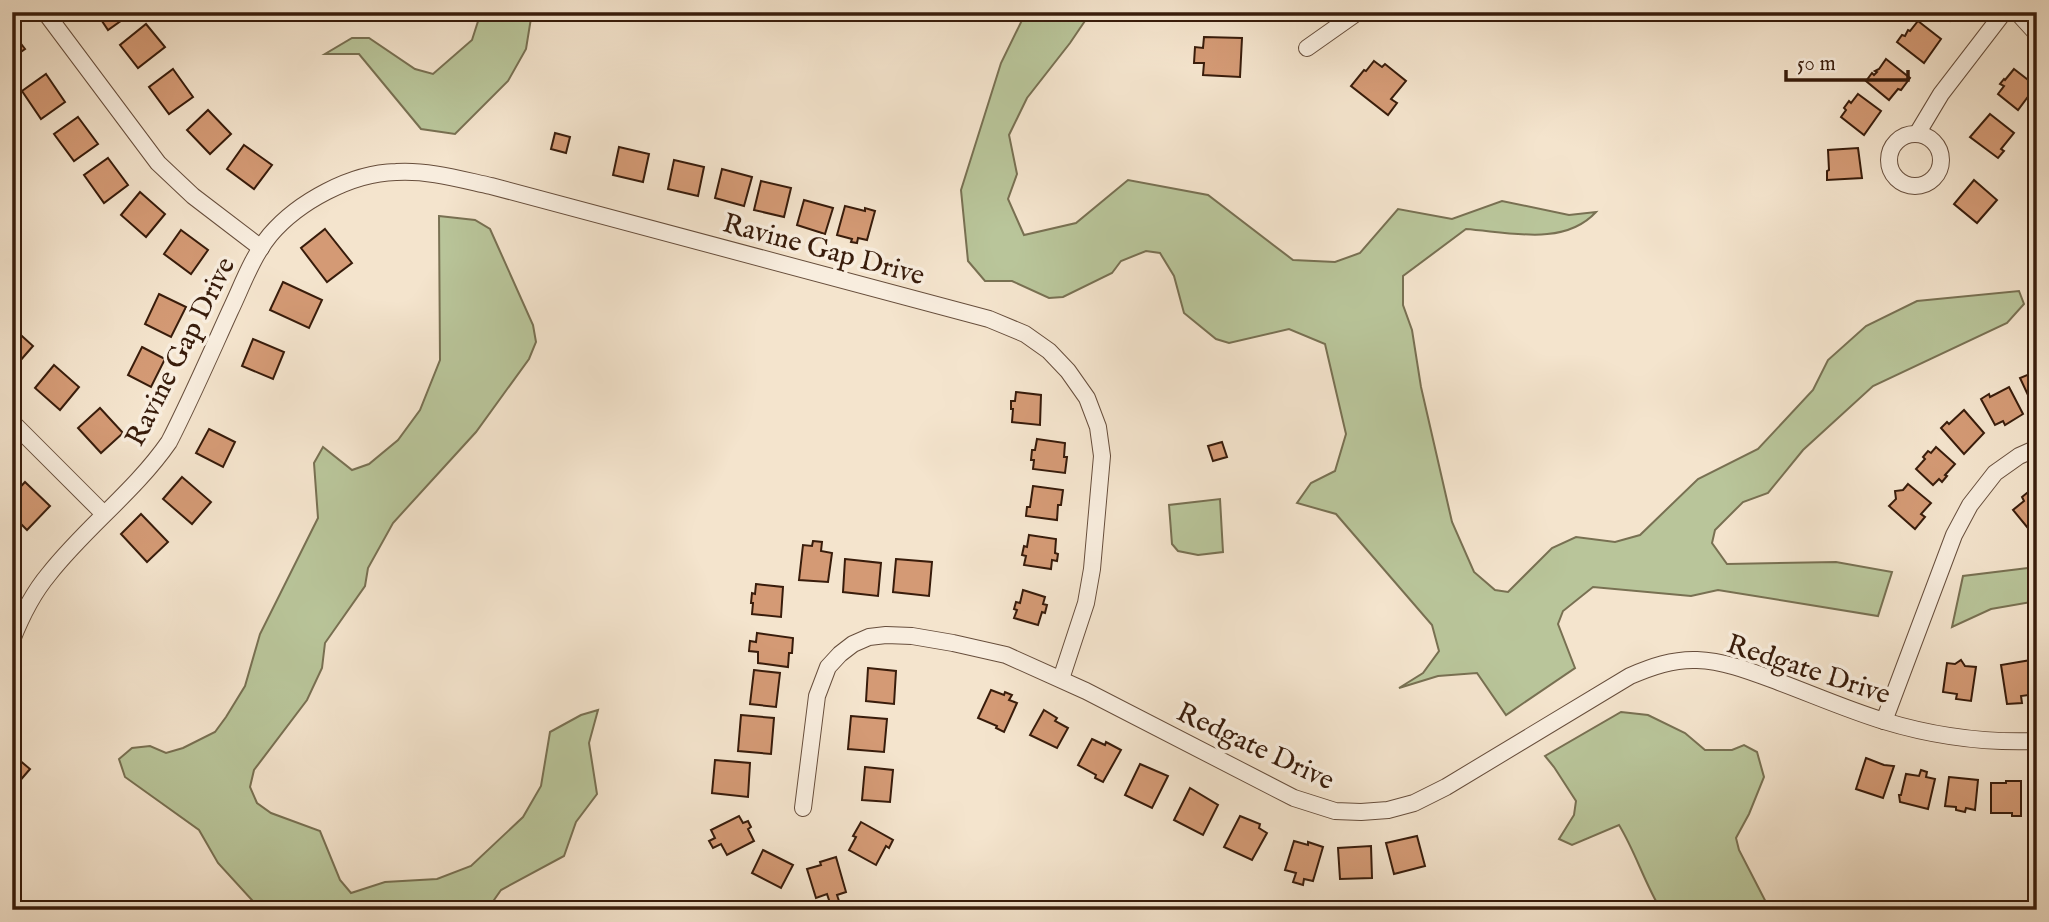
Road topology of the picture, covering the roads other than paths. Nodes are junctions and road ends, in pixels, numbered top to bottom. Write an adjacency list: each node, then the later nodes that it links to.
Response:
1 (45, 12): 8 (street, Ravine Gap Drive)
2 (1358, 12): 6 (street)
3 (2004, 12): 7 (street)
4 (2017, 12): 5 (street)
5 (2037, 34)
6 (1307, 48)
7 (1917, 134)
8 (261, 248): 11 (street, Ravine Gap Drive); 13 (street, Ravine Gap Drive)
9 (12, 422): 11 (street)
10 (2037, 448): 14 (street)
11 (104, 514): 12 (street, Ravine Gap Drive)
12 (12, 640)
13 (1061, 679): 14 (street, Redgate Drive); 16 (street, Redgate Drive)
14 (1884, 721): 15 (street, Redgate Drive)
15 (2037, 741)
16 (803, 808)

